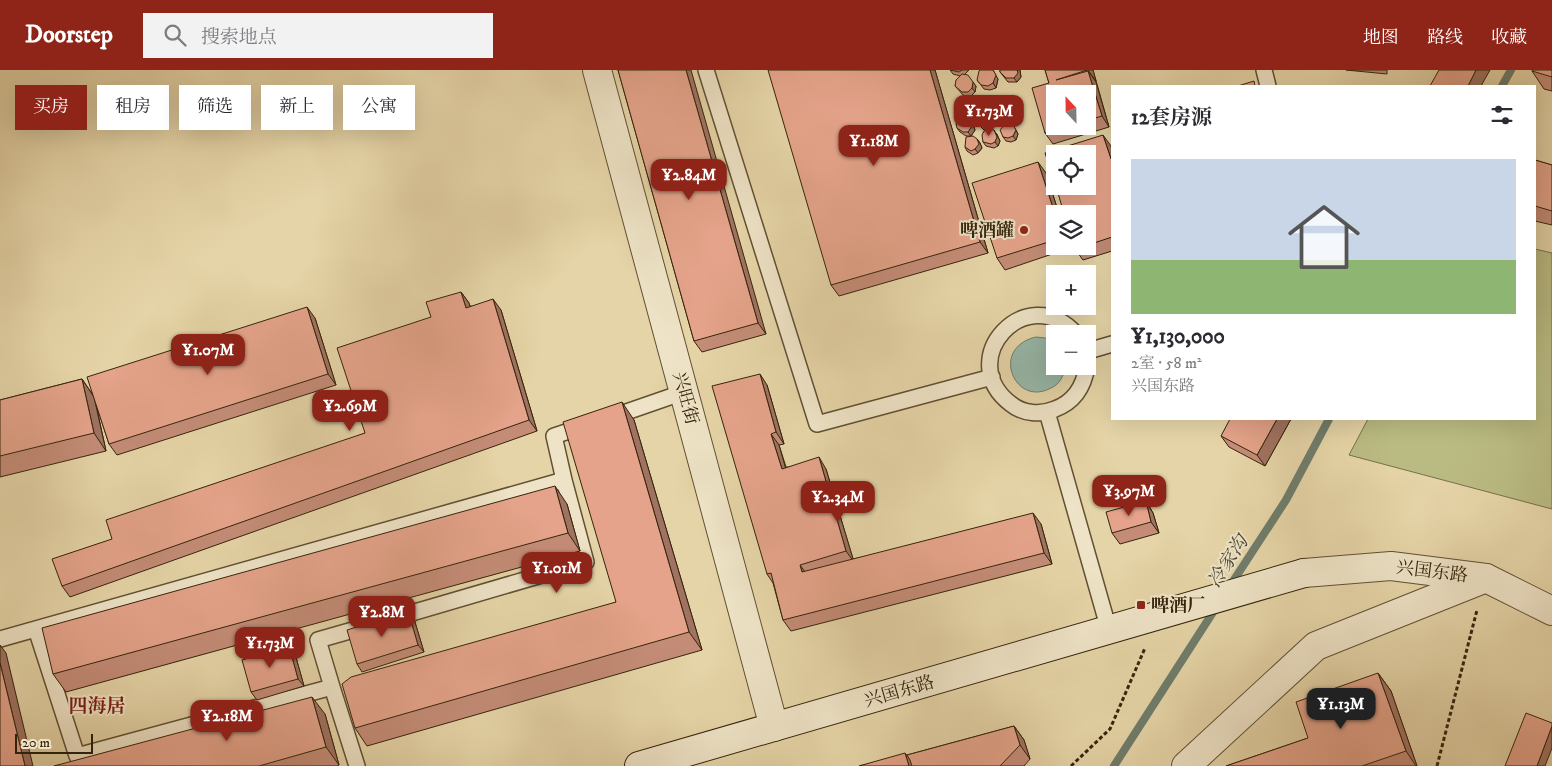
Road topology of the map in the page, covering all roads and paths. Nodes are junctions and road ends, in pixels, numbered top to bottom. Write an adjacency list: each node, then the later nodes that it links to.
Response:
1 (597, 70): 10 (street, 兴旺街)
2 (706, 70): 9 (lane)
3 (1264, 70): 4 (lane)
4 (1268, 85)
5 (1068, 325): 9 (lane)
6 (1111, 344): 7 (lane)
7 (1096, 349)
8 (1085, 375): 11 (lane)
9 (992, 377): 11 (lane)
10 (684, 392): 12 (lane); 20 (street, 兴旺街)
11 (1047, 412): 17 (lane)
12 (564, 480): 16 (lane); 19 (lane)
13 (1486, 578): 14 (street, 兴国东路); 15 (street, 兴国东路); 24 (street); 25 (path)
14 (1552, 611)
15 (1158, 615): 17 (street, 兴国东路); 23 (path)
16 (36, 629): 18 (lane); 19 (lane)
17 (1109, 630): 20 (street, 兴国东路)
18 (0, 639)
19 (332, 686): 21 (lane)
20 (774, 727): 22 (street, 兴国东路)
21 (356, 766)
22 (639, 766)
23 (1071, 766)
24 (1186, 766)
25 (1437, 766)

